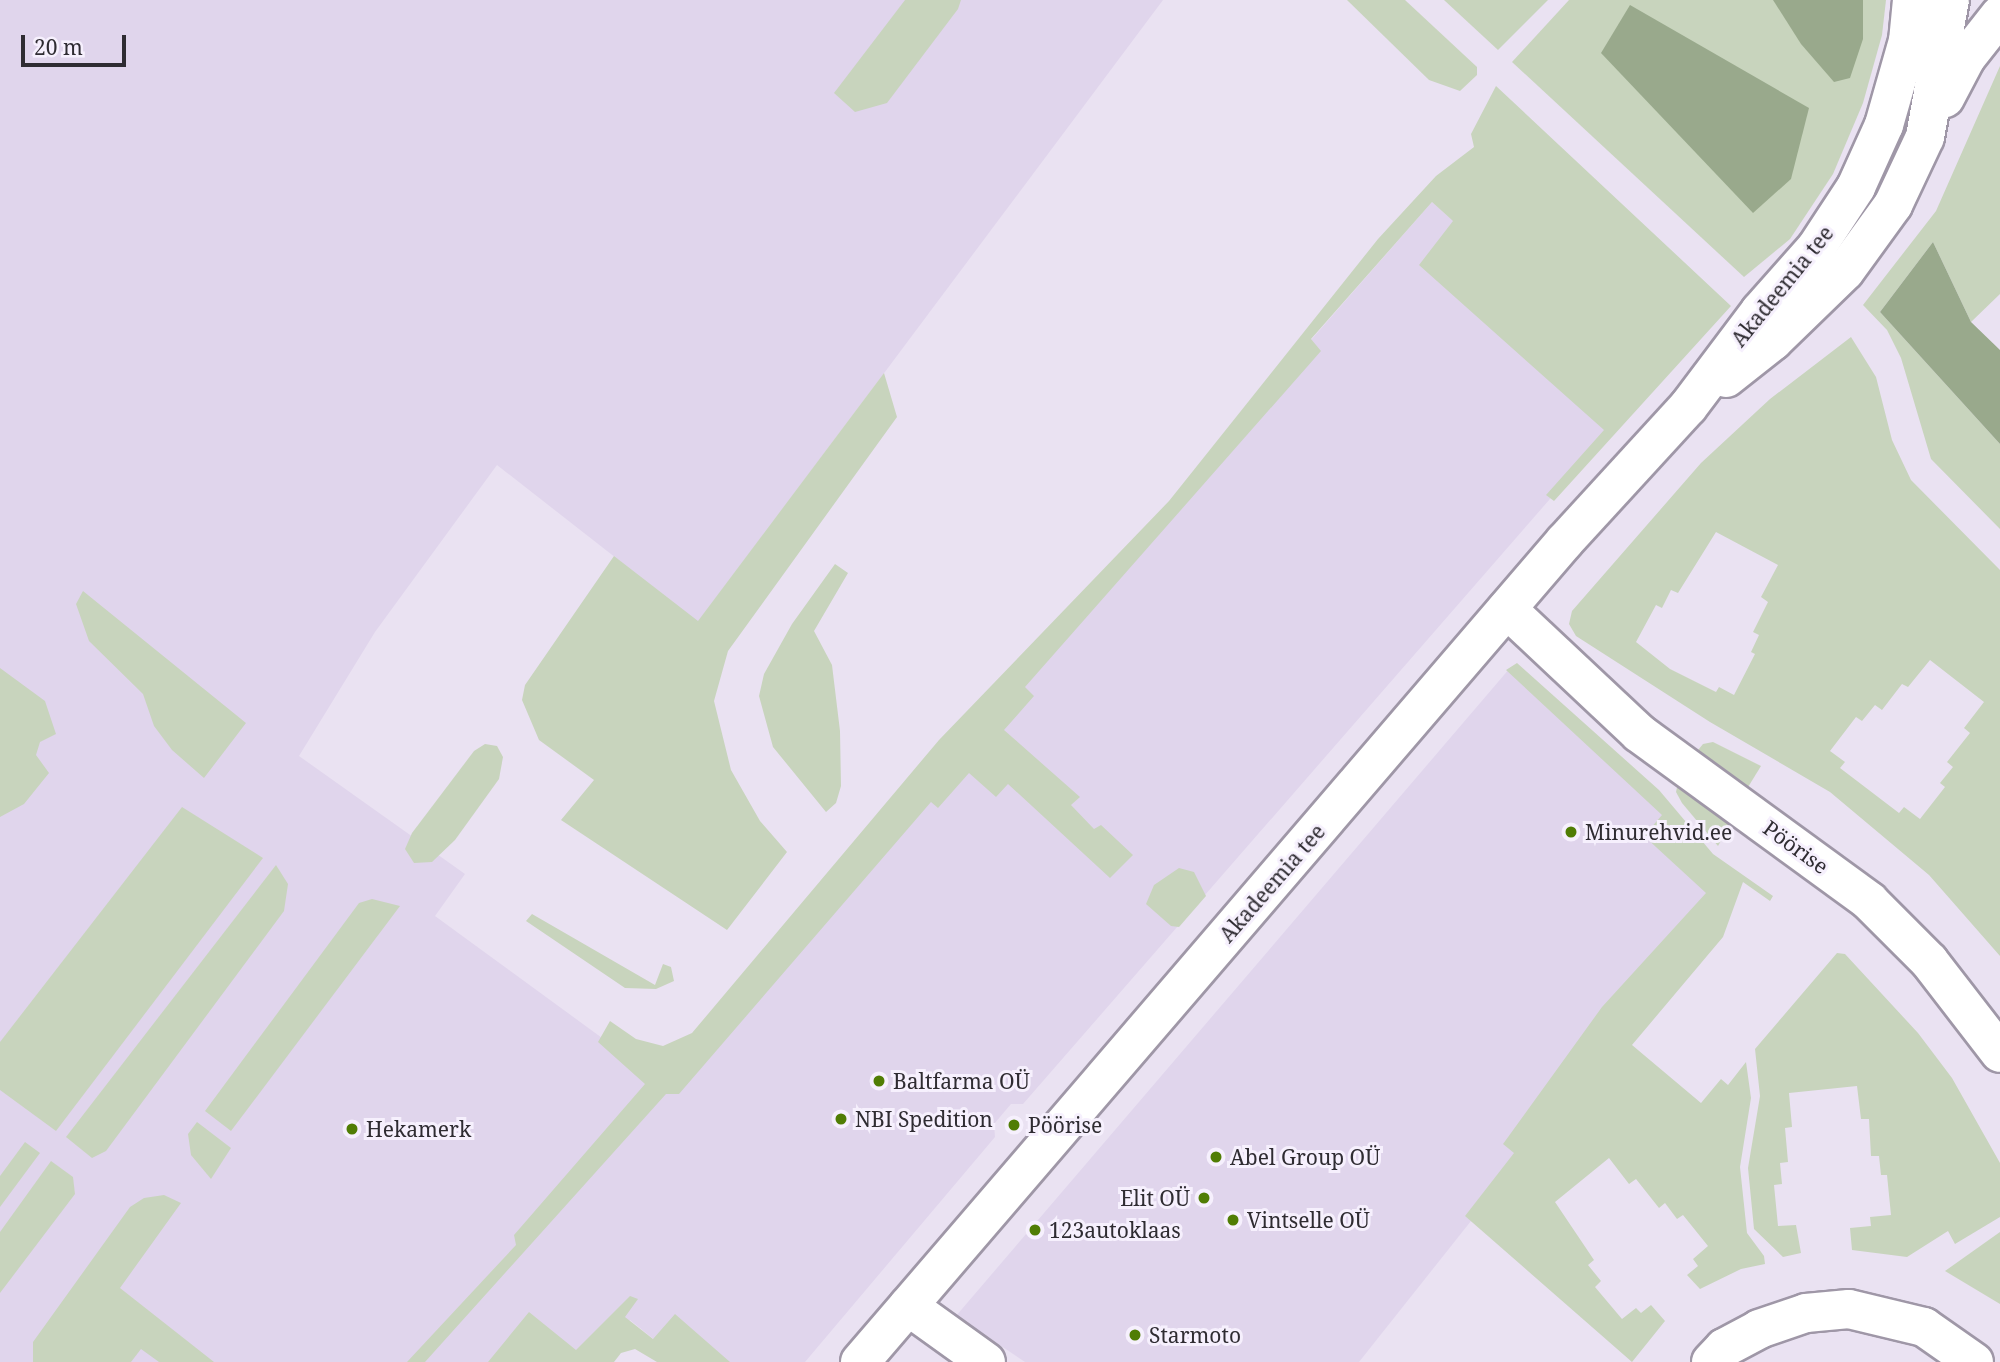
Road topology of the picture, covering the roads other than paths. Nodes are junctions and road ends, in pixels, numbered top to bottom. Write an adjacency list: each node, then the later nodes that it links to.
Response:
1 (1912, 0): 5 (main road, Akadeemia tee)
2 (1950, 0): 4 (main road, Akadeemia tee)
3 (2000, 15): 4 (main road)
4 (1926, 137): 5 (main road, Akadeemia tee)
5 (1688, 407): 6 (main road, Akadeemia tee)
6 (1507, 609): 7 (main road, Pöörise); 8 (main road, Akadeemia tee)
7 (2000, 1053)
8 (908, 1306): 9 (main road, Akadeemia tee); 10 (main road)
9 (860, 1362)
10 (986, 1362)
11 (1711, 1362): 12 (main road)
12 (1975, 1362)

